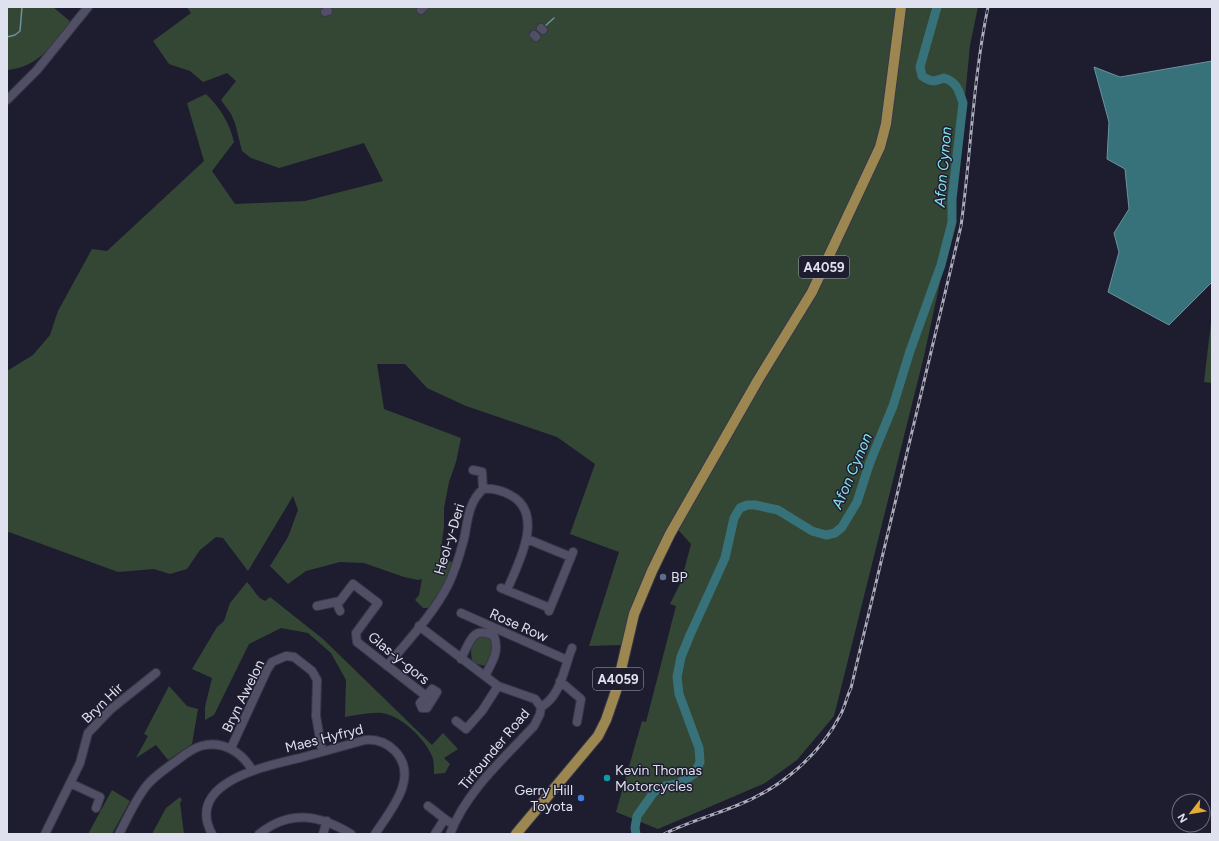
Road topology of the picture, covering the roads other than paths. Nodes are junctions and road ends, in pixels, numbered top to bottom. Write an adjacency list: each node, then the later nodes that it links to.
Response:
1 (88, 7): 3 (street)
2 (902, 7): 42 (main road, A4059)
3 (7, 100)
4 (473, 470): 5 (street)
5 (483, 489): 6 (street); 11 (street, Heol-y-Deri)
6 (527, 539): 6 (street)
7 (336, 602): 8 (street); 9 (street); 15 (street, Glas-y-gors)
8 (317, 606)
9 (340, 611)
10 (461, 613): 14 (street, Rose Row)
11 (420, 626): 13 (street); 15 (street, Heol-y-Deri)
12 (572, 648): 14 (street, Tirfounder Road)
13 (461, 659): 17 (street); 17 (street)
14 (567, 660): 18 (street, Tirfounder Road)
15 (387, 666): 20 (street, Glas-y-gors)
16 (156, 673): 27 (street, Bryn Hir)
17 (485, 676): 19 (street)
18 (560, 681): 21 (street, Tirfounder Road); 23 (street)
19 (498, 686): 21 (street); 22 (street)
20 (426, 696)
21 (541, 707): 32 (street, Tirfounder Road)
22 (456, 721)
23 (577, 722)
24 (231, 748): 25 (street, Bryn Awelon); 26 (street); 34 (street)
25 (322, 751): 26 (street, Maes Hyfryd); 39 (street, Maes Hyfryd)
26 (252, 770): 35 (street, Maes Hyfryd)
27 (70, 783): 29 (street); 33 (street, Bryn Hir)
28 (428, 806): 30 (street)
29 (96, 808)
30 (445, 820): 32 (street); 40 (street)
31 (327, 821): 36 (street); 37 (street); 38 (street)
32 (454, 824): 41 (street, Tirfounder Road)
33 (45, 834)
34 (119, 834)
35 (212, 834)
36 (259, 834)
37 (323, 834)
38 (351, 834)
39 (375, 834)
40 (435, 834)
41 (450, 834)
42 (516, 834)

